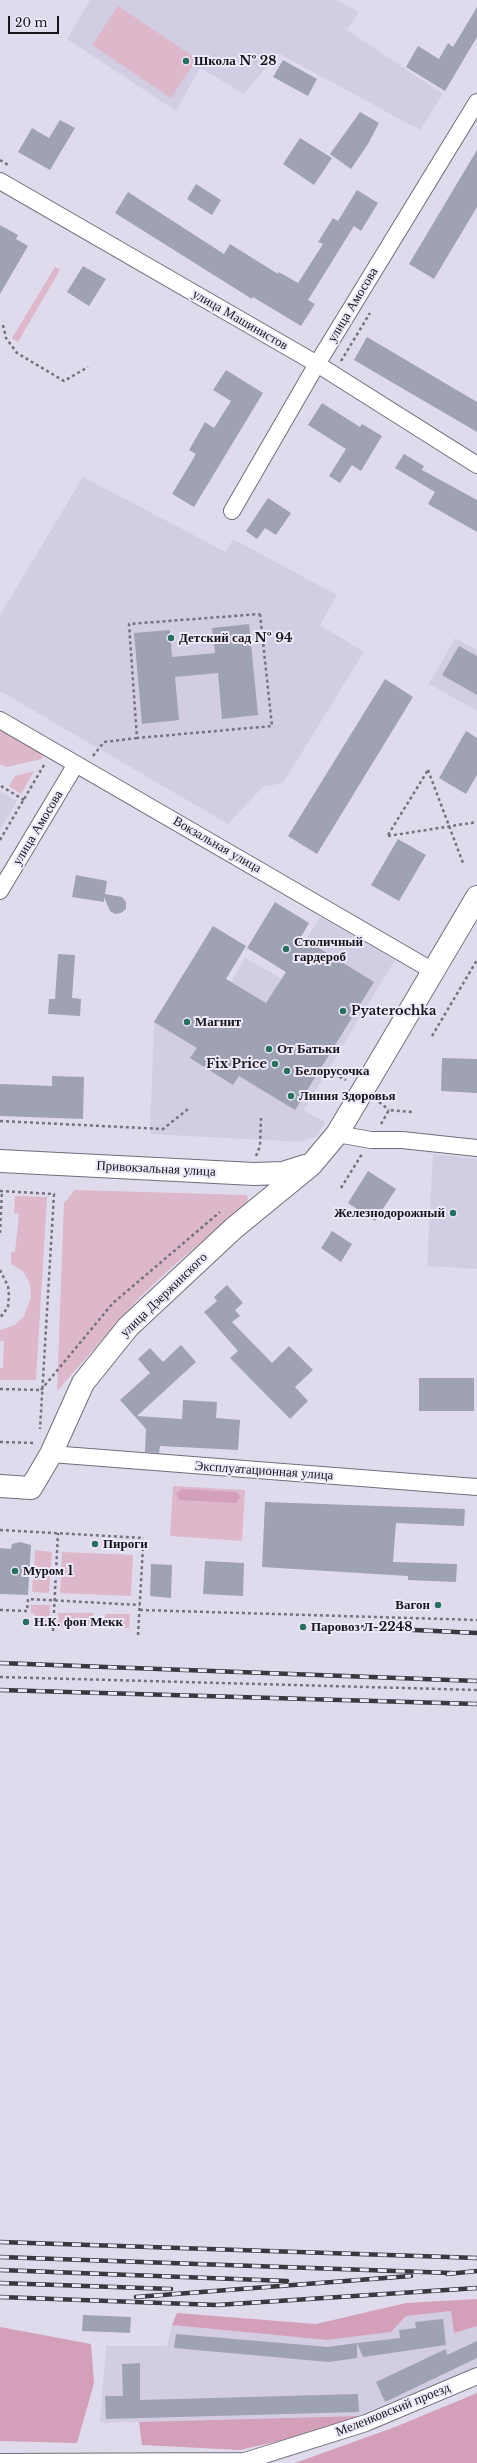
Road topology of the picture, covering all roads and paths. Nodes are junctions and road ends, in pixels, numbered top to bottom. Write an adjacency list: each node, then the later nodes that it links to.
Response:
1 (477, 102): 5 (street, улица Амосова)
2 (0, 181): 5 (street, улица Машинистов)
3 (370, 313): 6 (path)
4 (3, 325): 7 (path)
5 (317, 364): 8 (street, улица Машинистов); 9 (street, улица Амосова)
6 (338, 365)
7 (88, 367)
8 (477, 465)
9 (232, 511)
10 (0, 720): 13 (street, Вокзальная улица)
11 (137, 738): 11 (path); 13 (path)
12 (44, 764): 15 (path)
13 (80, 767): 20 (street, улица Амосова); 23 (street, Вокзальная улица)
14 (1, 786): 15 (path)
15 (24, 800): 18 (path)
16 (477, 822): 17 (path)
17 (451, 826): 17 (path); 19 (path)
18 (0, 840)
19 (463, 863)
20 (0, 891)
21 (477, 897): 23 (street, улица Дзержинского)
22 (476, 962): 24 (path)
23 (433, 971): 28 (street, улица Дзержинского)
24 (432, 1036)
25 (188, 1109): 27 (path)
26 (261, 1118): 32 (path)
27 (0, 1122)
28 (336, 1134): 29 (street); 31 (street, улица Дзержинского)
29 (477, 1148)
30 (0, 1161): 32 (street, Привокзальная улица)
31 (311, 1165): 32 (street, Привокзальная улица); 35 (street, улица Дзержинского)
32 (252, 1174): 35 (street, улица Дзержинского)
33 (1, 1191): 36 (path); 40 (path)
34 (224, 1209): 40 (path)
35 (250, 1215): 43 (street, улица Дзержинского)
36 (0, 1234)
37 (0, 1270): 38 (path)
38 (0, 1318)
39 (0, 1389): 40 (path)
40 (41, 1390): 41 (path)
41 (39, 1435)
42 (0, 1442): 43 (path)
43 (45, 1448): 44 (street, улица Дзержинского); 45 (street, Эксплуатационная улица)
44 (0, 1486)
45 (477, 1487)
46 (0, 1530): 47 (path)
47 (58, 1533): 48 (path); 50 (path)
48 (144, 1538)
49 (143, 1547): 51 (path)
50 (54, 1601): 51 (path); 52 (path); 55 (path)
51 (140, 1605): 53 (path)
52 (0, 1610)
53 (140, 1610): 54 (path); 56 (path)
54 (477, 1620)
55 (53, 1631)
56 (138, 1635)
57 (0, 1677): 58 (path)
58 (477, 1690)
59 (477, 2376): 60 (street, Меленковский проезд)
60 (0, 2462)

